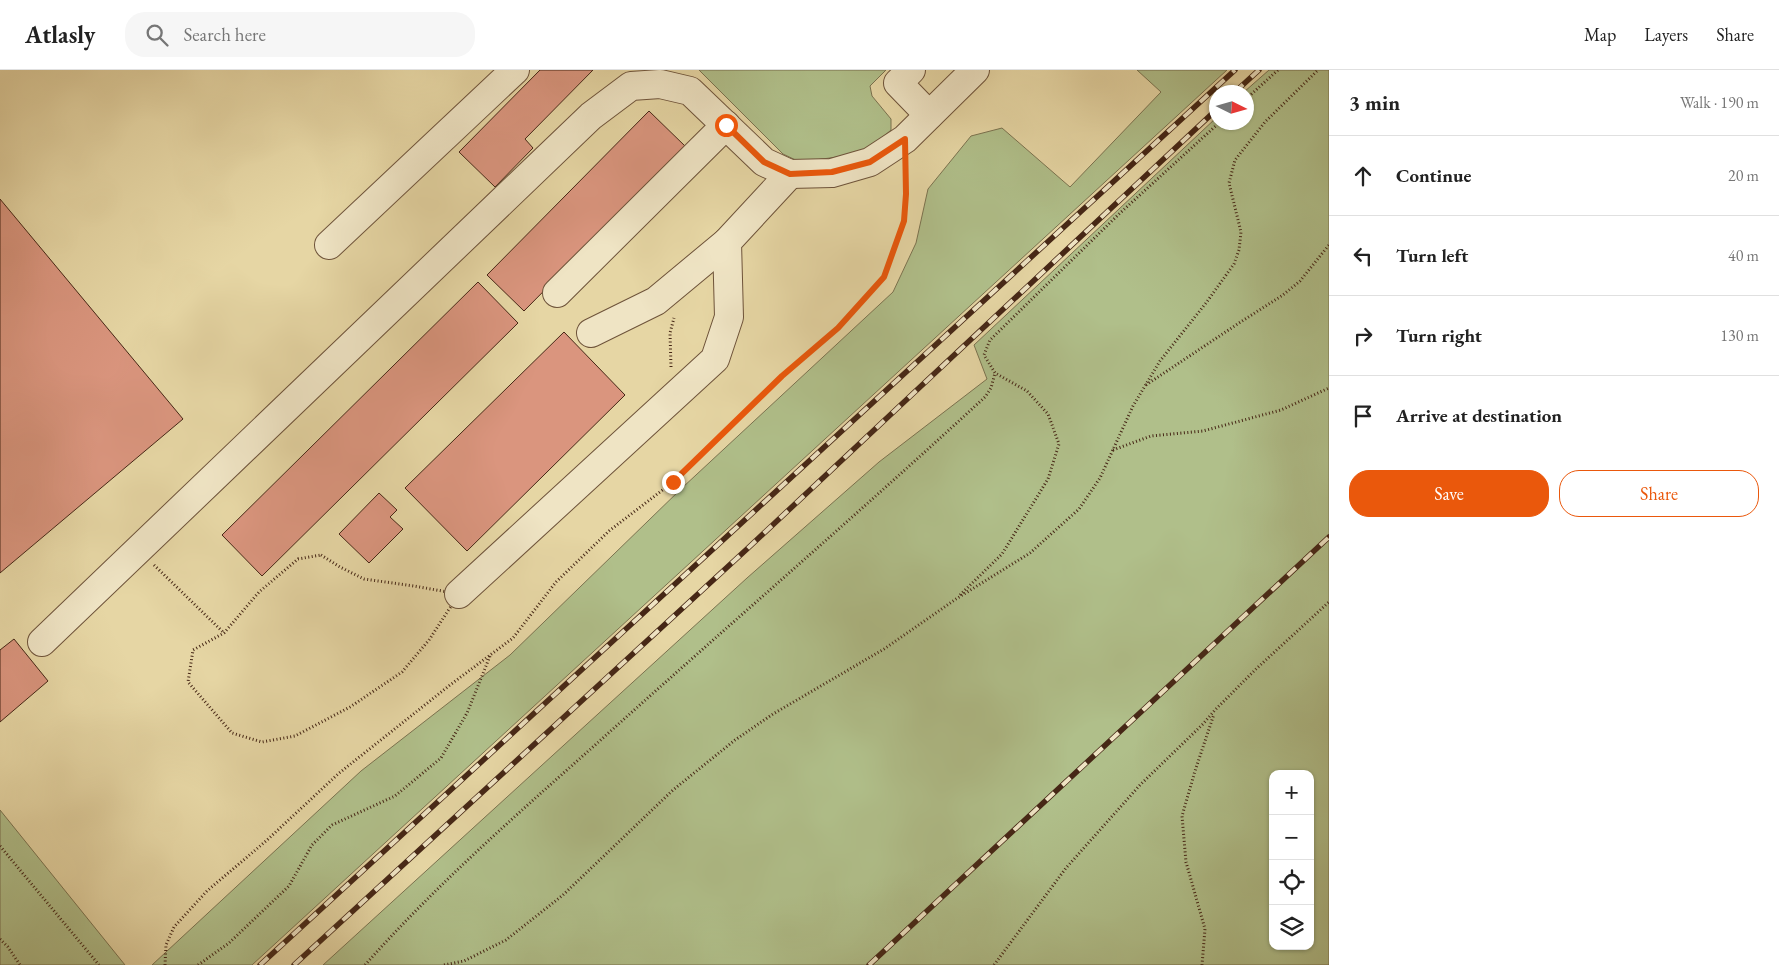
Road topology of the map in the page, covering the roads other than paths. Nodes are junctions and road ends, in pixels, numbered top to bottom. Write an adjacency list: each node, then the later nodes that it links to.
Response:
1 (514, 70): 8 (street)
2 (911, 70): 4 (street)
3 (975, 70): 4 (street)
4 (929, 115): 6 (street)
5 (726, 125): 6 (street); 9 (street); 12 (street)
6 (790, 174): 7 (street)
7 (727, 242): 10 (street); 11 (street)
8 (329, 245)
9 (557, 293)
10 (591, 332)
11 (459, 594)
12 (42, 642)

